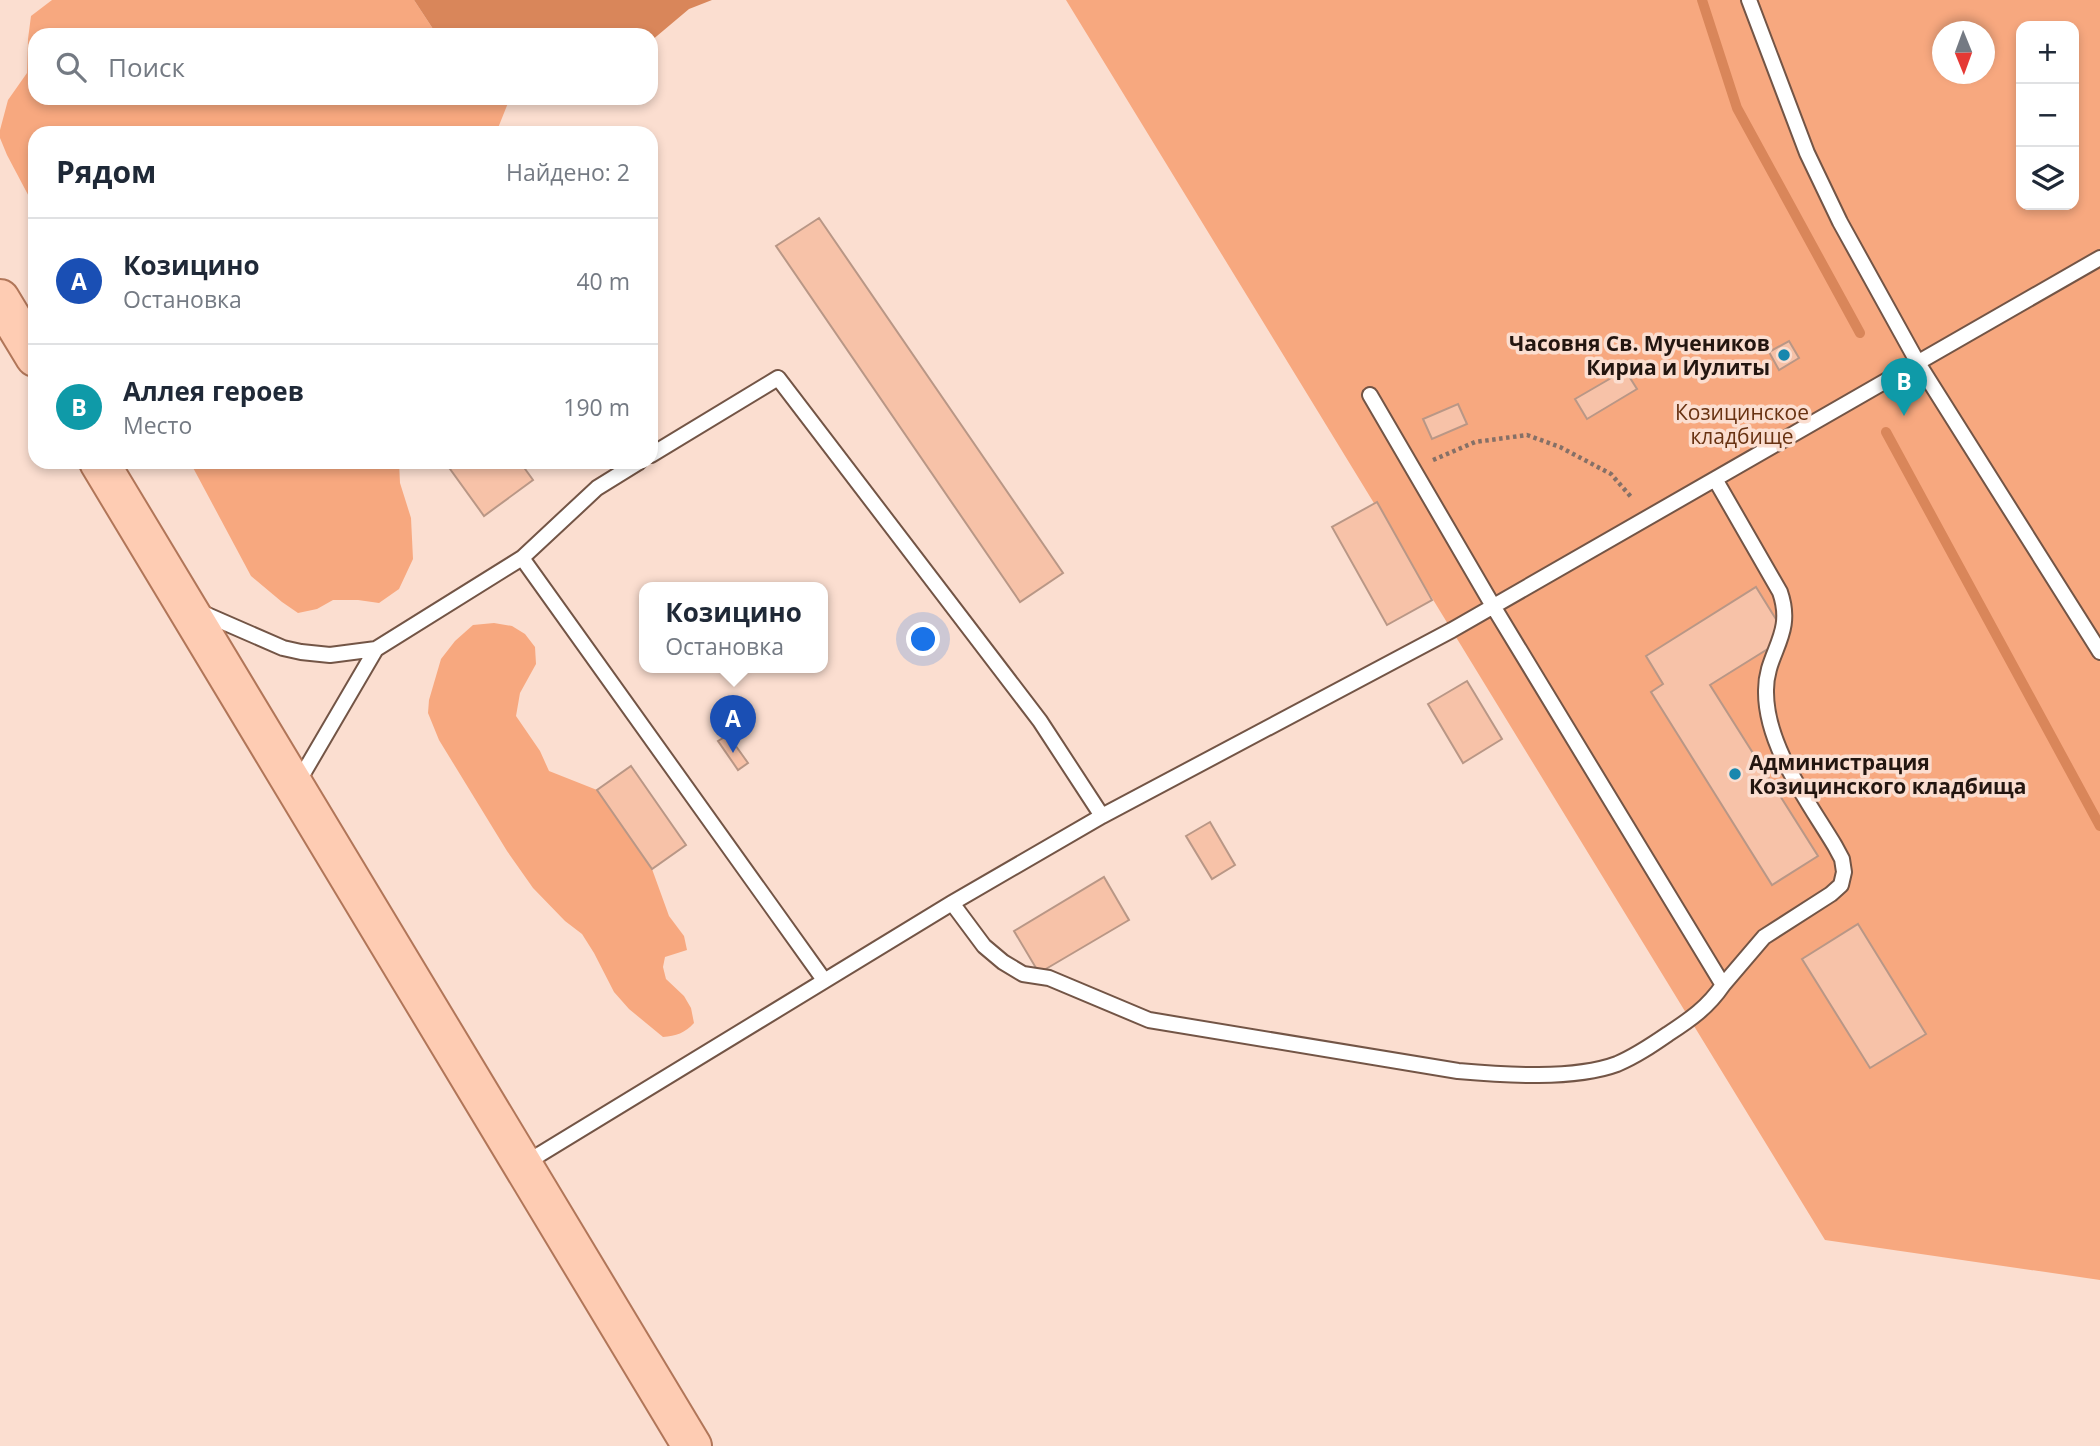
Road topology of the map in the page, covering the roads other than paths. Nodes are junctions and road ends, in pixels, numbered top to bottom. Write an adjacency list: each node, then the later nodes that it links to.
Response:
1 (1749, 0): 5 (lane)
2 (2100, 258): 5 (lane)
3 (0, 299): 4 (main road)
4 (28, 345)
5 (1918, 363): 10 (lane); 15 (lane)
6 (1370, 395): 13 (lane)
7 (658, 451): 17 (lane)
8 (103, 469): 12 (main road)
9 (628, 469): 11 (lane)
10 (1715, 479): 13 (lane); 20 (lane)
11 (522, 558): 14 (lane); 19 (lane)
12 (186, 606): 14 (lane); 16 (main road)
13 (1493, 606): 17 (lane); 20 (lane)
14 (376, 649): 16 (lane)
15 (2100, 652)
16 (296, 786): 21 (main road)
17 (1102, 816): 18 (lane)
18 (952, 903): 19 (lane); 20 (lane)
19 (824, 981): 21 (lane)
20 (1723, 985)
21 (522, 1164): 22 (main road)
22 (692, 1446)

